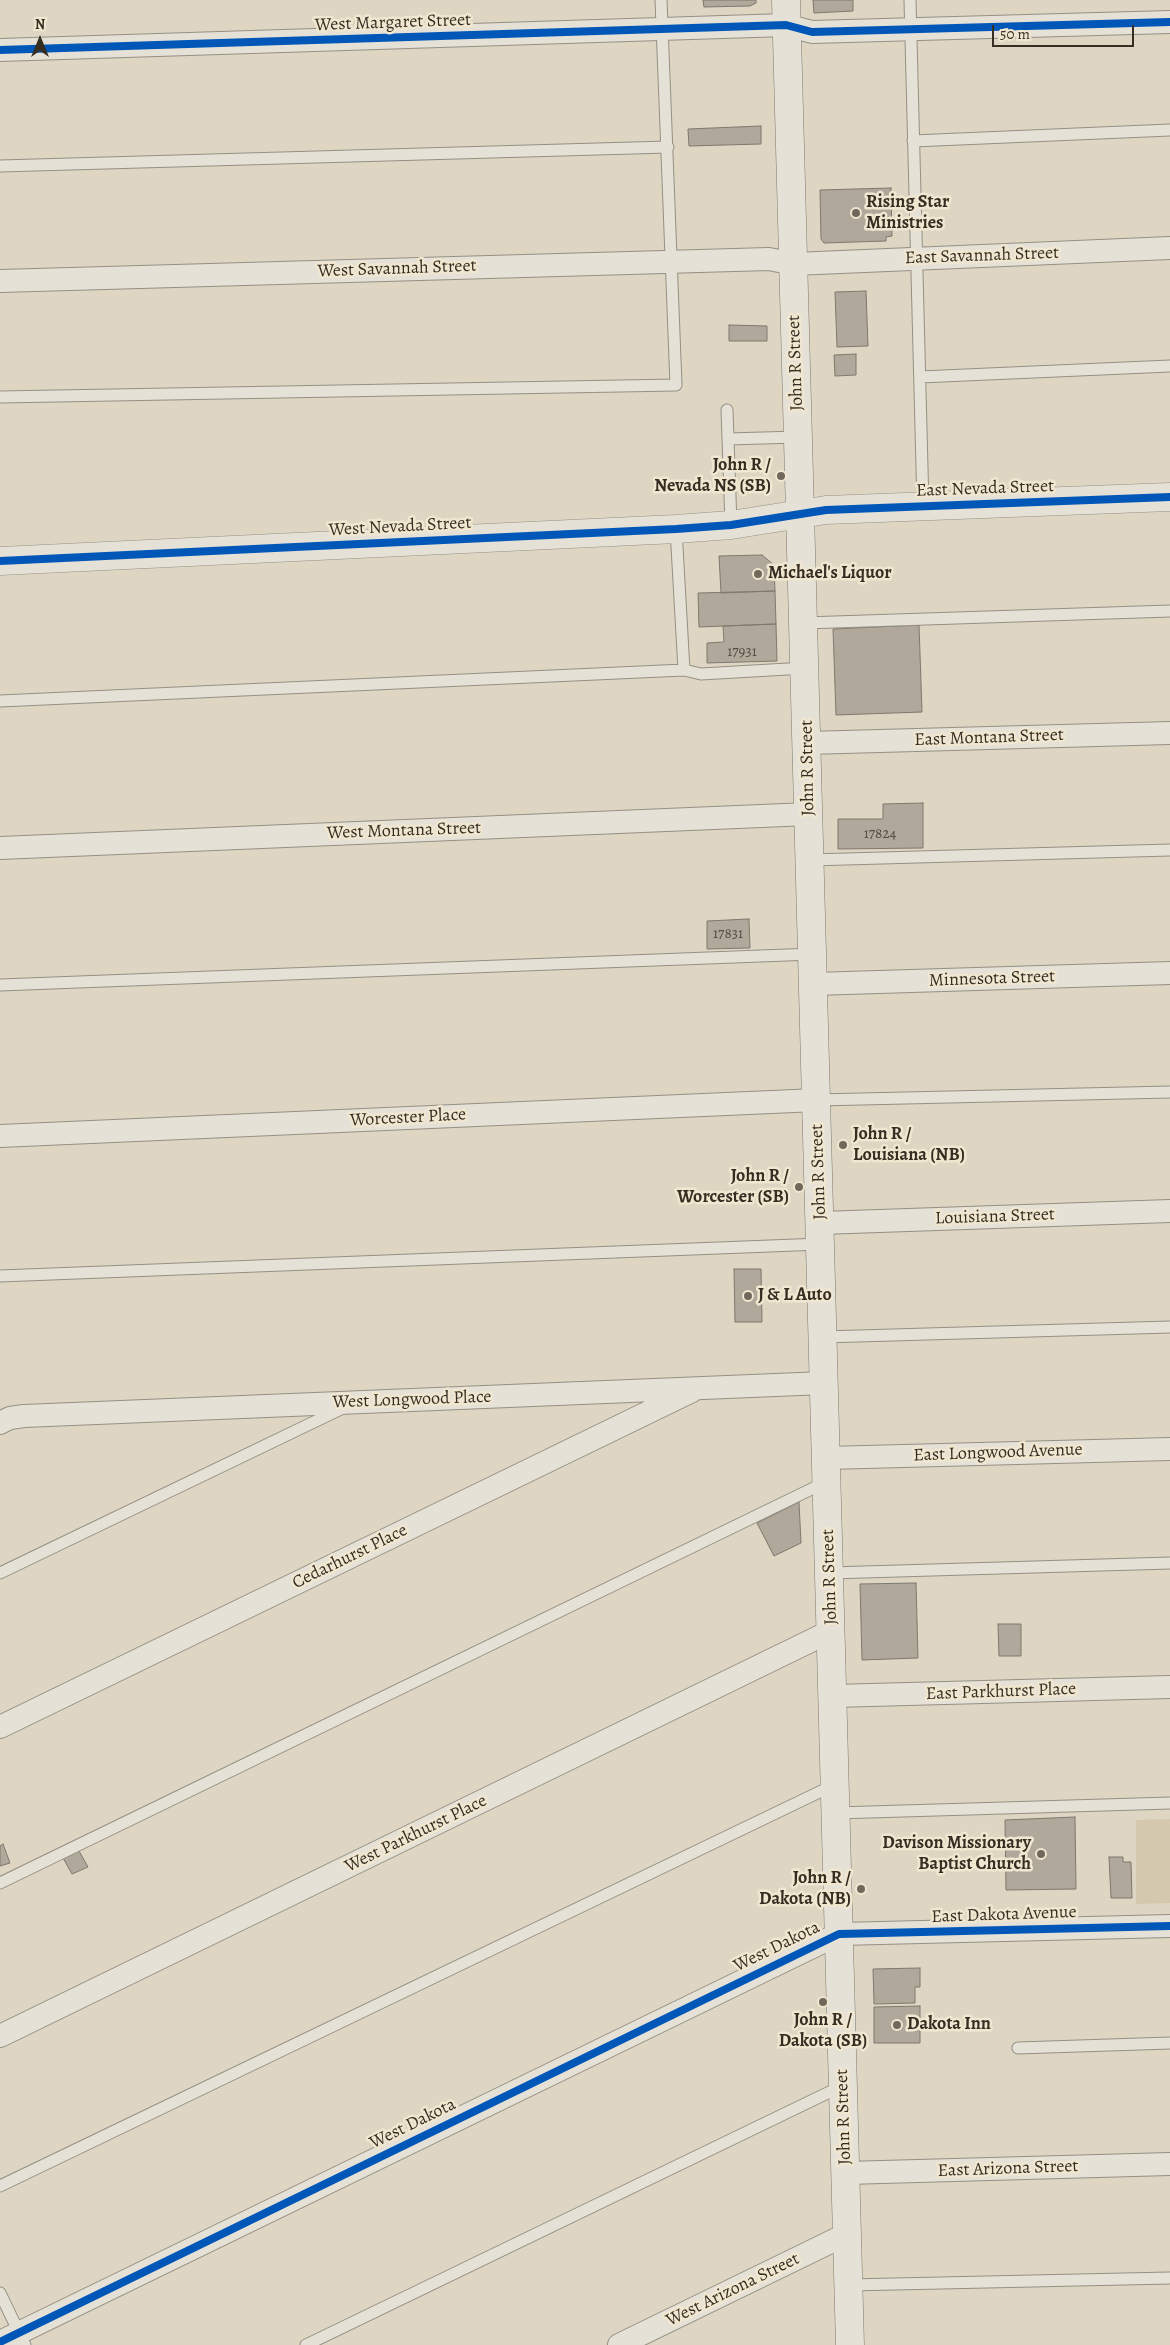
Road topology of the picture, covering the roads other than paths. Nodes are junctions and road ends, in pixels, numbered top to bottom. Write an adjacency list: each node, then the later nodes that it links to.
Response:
1 (662, 0): 5 (lane)
2 (910, 0): 6 (lane)
3 (786, 13): 5 (street, West Margaret Street); 6 (street, West Margaret Street); 15 (main road, John R Street)
4 (1170, 22): 6 (street, West Margaret Street)
5 (663, 30): 7 (street, West Margaret Street); 10 (lane)
6 (910, 30): 9 (lane)
7 (0, 50)
8 (1170, 130): 9 (lane)
9 (913, 141): 13 (lane)
10 (668, 147): 11 (lane); 14 (lane)
11 (0, 166)
12 (1170, 248): 13 (street, East Savannah Street)
13 (917, 258): 15 (street, East Savannah Street); 18 (lane)
14 (671, 261): 15 (street, West Savannah Street); 16 (street, West Savannah Street); 19 (lane)
15 (794, 264): 21 (main road, John R Street)
16 (0, 281)
17 (1170, 366): 18 (lane)
18 (920, 377): 24 (lane)
19 (0, 398)
20 (727, 410): 22 (lane)
21 (798, 437): 22 (lane); 25 (main road, John R Street)
22 (728, 439): 26 (lane)
23 (1170, 496): 24 (main road, East Nevada Street)
24 (923, 506): 25 (main road, East Nevada Street)
25 (800, 513): 26 (main road, West Nevada Street); 30 (main road, John R Street)
26 (731, 525): 27 (main road, West Nevada Street)
27 (676, 529): 28 (main road, West Nevada Street); 32 (lane)
28 (0, 561)
29 (1170, 611): 30 (lane)
30 (804, 622): 31 (main road, John R Street)
31 (805, 668): 32 (lane); 35 (main road, John R Street)
32 (684, 670): 33 (lane)
33 (0, 701)
34 (1170, 733): 35 (street, East Montana Street)
35 (807, 743): 36 (main road, John R Street)
36 (809, 814): 37 (street, West Montana Street); 39 (main road, John R Street)
37 (0, 848)
38 (1170, 850): 39 (lane)
39 (810, 860): 40 (main road, John R Street)
40 (813, 954): 42 (main road, John R Street); 43 (lane)
41 (1170, 973): 42 (street, Minnesota Street)
42 (814, 984): 45 (main road, John R Street)
43 (0, 985)
44 (1170, 1092): 45 (lane)
45 (817, 1100): 46 (street, Worcester Place); 48 (main road, John R Street)
46 (0, 1136)
47 (1170, 1211): 48 (street, Louisiana Street)
48 (821, 1233): 49 (lane); 51 (main road, John R Street)
49 (0, 1276)
50 (1170, 1327): 51 (lane)
51 (823, 1337): 52 (main road, John R Street)
52 (824, 1383): 53 (street, West Longwood Place); 57 (main road, John R Street)
53 (700, 1388): 54 (street, West Longwood Place); 64 (street, Cedarhurst Place)
54 (355, 1402): 55 (street, West Longwood Place); 59 (lane)
55 (0, 1423)
56 (1170, 1449): 57 (street, East Longwood Avenue)
57 (827, 1470): 60 (main road, John R Street); 68 (lane)
58 (1170, 1563): 60 (lane)
59 (0, 1573)
60 (830, 1573): 61 (main road, John R Street)
61 (831, 1632): 63 (main road, John R Street); 71 (street, West Parkhurst Place)
62 (1170, 1687): 63 (street, East Parkhurst Place)
63 (833, 1696): 65 (main road, John R Street)
64 (0, 1726)
65 (835, 1784): 67 (main road, John R Street); 77 (lane)
66 (1170, 1803): 67 (lane)
67 (836, 1814): 70 (main road, John R Street)
68 (0, 1883)
69 (1170, 1926): 70 (street, East Dakota Avenue)
70 (839, 1934): 74 (main road, John R Street); 82 (street, West Dakota)
71 (0, 2036)
72 (1170, 2043): 73 (lane)
73 (1018, 2048)
74 (844, 2085): 76 (main road, John R Street); 83 (lane)
75 (1170, 2164): 76 (street, East Arizona Street)
76 (846, 2173): 78 (main road, John R Street)
77 (0, 2186)
78 (848, 2234): 80 (main road, John R Street); 84 (street, West Arizona Street)
79 (1170, 2278): 80 (lane)
80 (849, 2285): 85 (main road, John R Street)
81 (0, 2293): 82 (lane)
82 (15, 2340)
83 (306, 2345)
84 (619, 2345)
85 (850, 2345)

